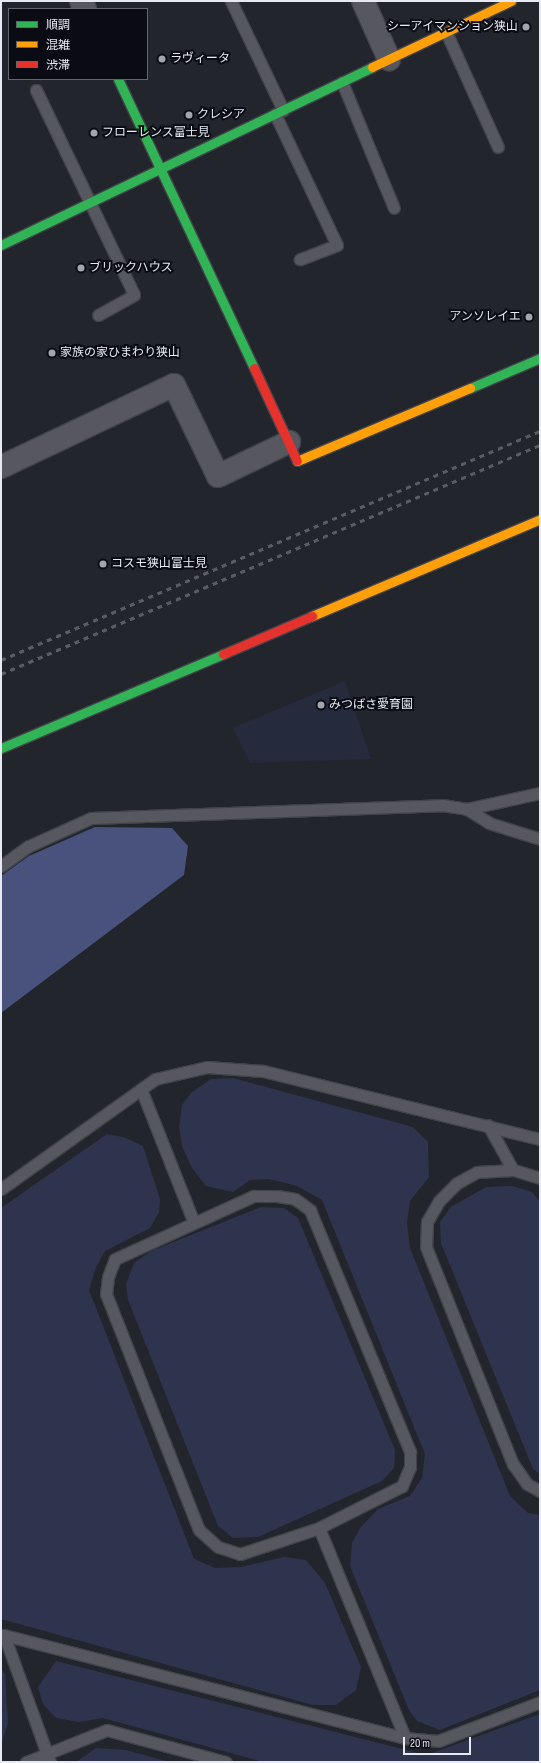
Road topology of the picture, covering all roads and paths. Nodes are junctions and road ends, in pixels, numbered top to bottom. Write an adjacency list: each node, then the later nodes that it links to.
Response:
1 (231, 1): 10 (lane)
2 (363, 1): 6 (street)
3 (511, 1): 4 (street)
4 (493, 5): 5 (street)
5 (446, 32): 6 (street); 11 (lane)
6 (390, 59): 8 (street)
7 (118, 80): 12 (street)
8 (342, 82): 10 (street); 14 (lane)
9 (36, 90): 13 (lane)
10 (279, 112): 12 (street); 16 (lane)
11 (498, 148)
12 (160, 169): 13 (street); 19 (street)
13 (91, 202): 15 (street); 17 (lane)
14 (394, 208)
15 (1, 245)
16 (300, 259)
17 (98, 315)
18 (540, 358): 19 (street)
19 (289, 442): 20 (street)
20 (1, 467)
21 (540, 519): 22 (street)
22 (1, 748)
23 (540, 793): 24 (lane)
24 (468, 809): 25 (lane); 26 (lane)
25 (540, 839)
26 (1, 866)
27 (141, 1089): 28 (lane); 32 (lane); 33 (lane)
28 (488, 1125): 29 (lane); 30 (lane)
29 (540, 1139)
30 (513, 1170): 31 (lane); 34 (lane)
31 (540, 1178)
32 (1, 1189)
33 (194, 1223): 35 (lane); 35 (lane)
34 (540, 1491)
35 (319, 1528): 37 (lane)
36 (540, 1702): 37 (lane)
37 (405, 1738): 38 (lane)
38 (48, 1758): 39 (lane); 40 (lane)
39 (26, 1762)
40 (226, 1762)

